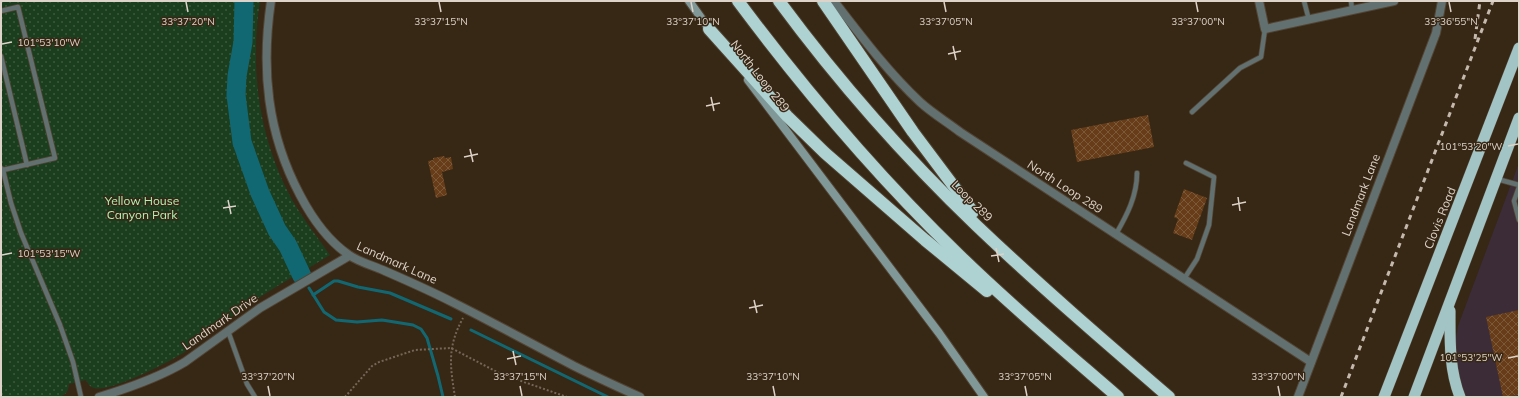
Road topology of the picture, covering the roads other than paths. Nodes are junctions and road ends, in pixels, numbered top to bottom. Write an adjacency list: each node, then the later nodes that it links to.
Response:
1 (271, 1): 29 (street, Landmark Lane)
2 (689, 1): 15 (main road, North Loop 289)
3 (738, 1): 34 (highway)
4 (779, 1): 30 (highway, Loop 289)
5 (823, 1): 30 (highway)
6 (834, 1): 28 (street, North Loop 289)
7 (1259, 1): 16 (street)
8 (1304, 1): 14 (lane)
9 (1351, 1): 12 (lane)
10 (1394, 1): 12 (street)
11 (1442, 1): 35 (street, Landmark Lane)
12 (1352, 10): 14 (street)
13 (1, 11): 22 (lane)
14 (1308, 20): 16 (street)
15 (709, 29): 34 (highway); 41 (main road, North Loop 289)
16 (1265, 29): 19 (lane)
17 (1519, 48): 36 (highway, Clovis Road)
18 (1, 56): 22 (lane)
19 (1192, 112)
20 (1519, 118): 25 (highway)
21 (1186, 163): 31 (lane)
22 (27, 165): 23 (lane)
23 (2, 169): 37 (lane)
24 (1137, 173): 28 (lane)
25 (1497, 178): 26 (lane); 32 (highway)
26 (1519, 186): 27 (lane)
27 (1519, 220)
28 (1116, 234): 31 (street, North Loop 289)
29 (350, 256): 33 (street, Landmark Drive); 40 (street, Landmark Lane)
30 (1021, 267): 43 (highway, Loop 289)
31 (1184, 279): 35 (street, North Loop 289)
32 (1450, 304): 45 (highway); 46 (highway)
33 (228, 331): 38 (street, Landmark Drive); 39 (lane)
34 (1061, 348): 42 (highway)
35 (1311, 362): 44 (street, Landmark Lane)
36 (1388, 396)
37 (81, 397)
38 (99, 397)
39 (255, 397)
40 (640, 397)
41 (984, 397)
42 (1118, 397)
43 (1169, 397)
44 (1298, 397)
45 (1414, 397)
46 (1460, 397)

